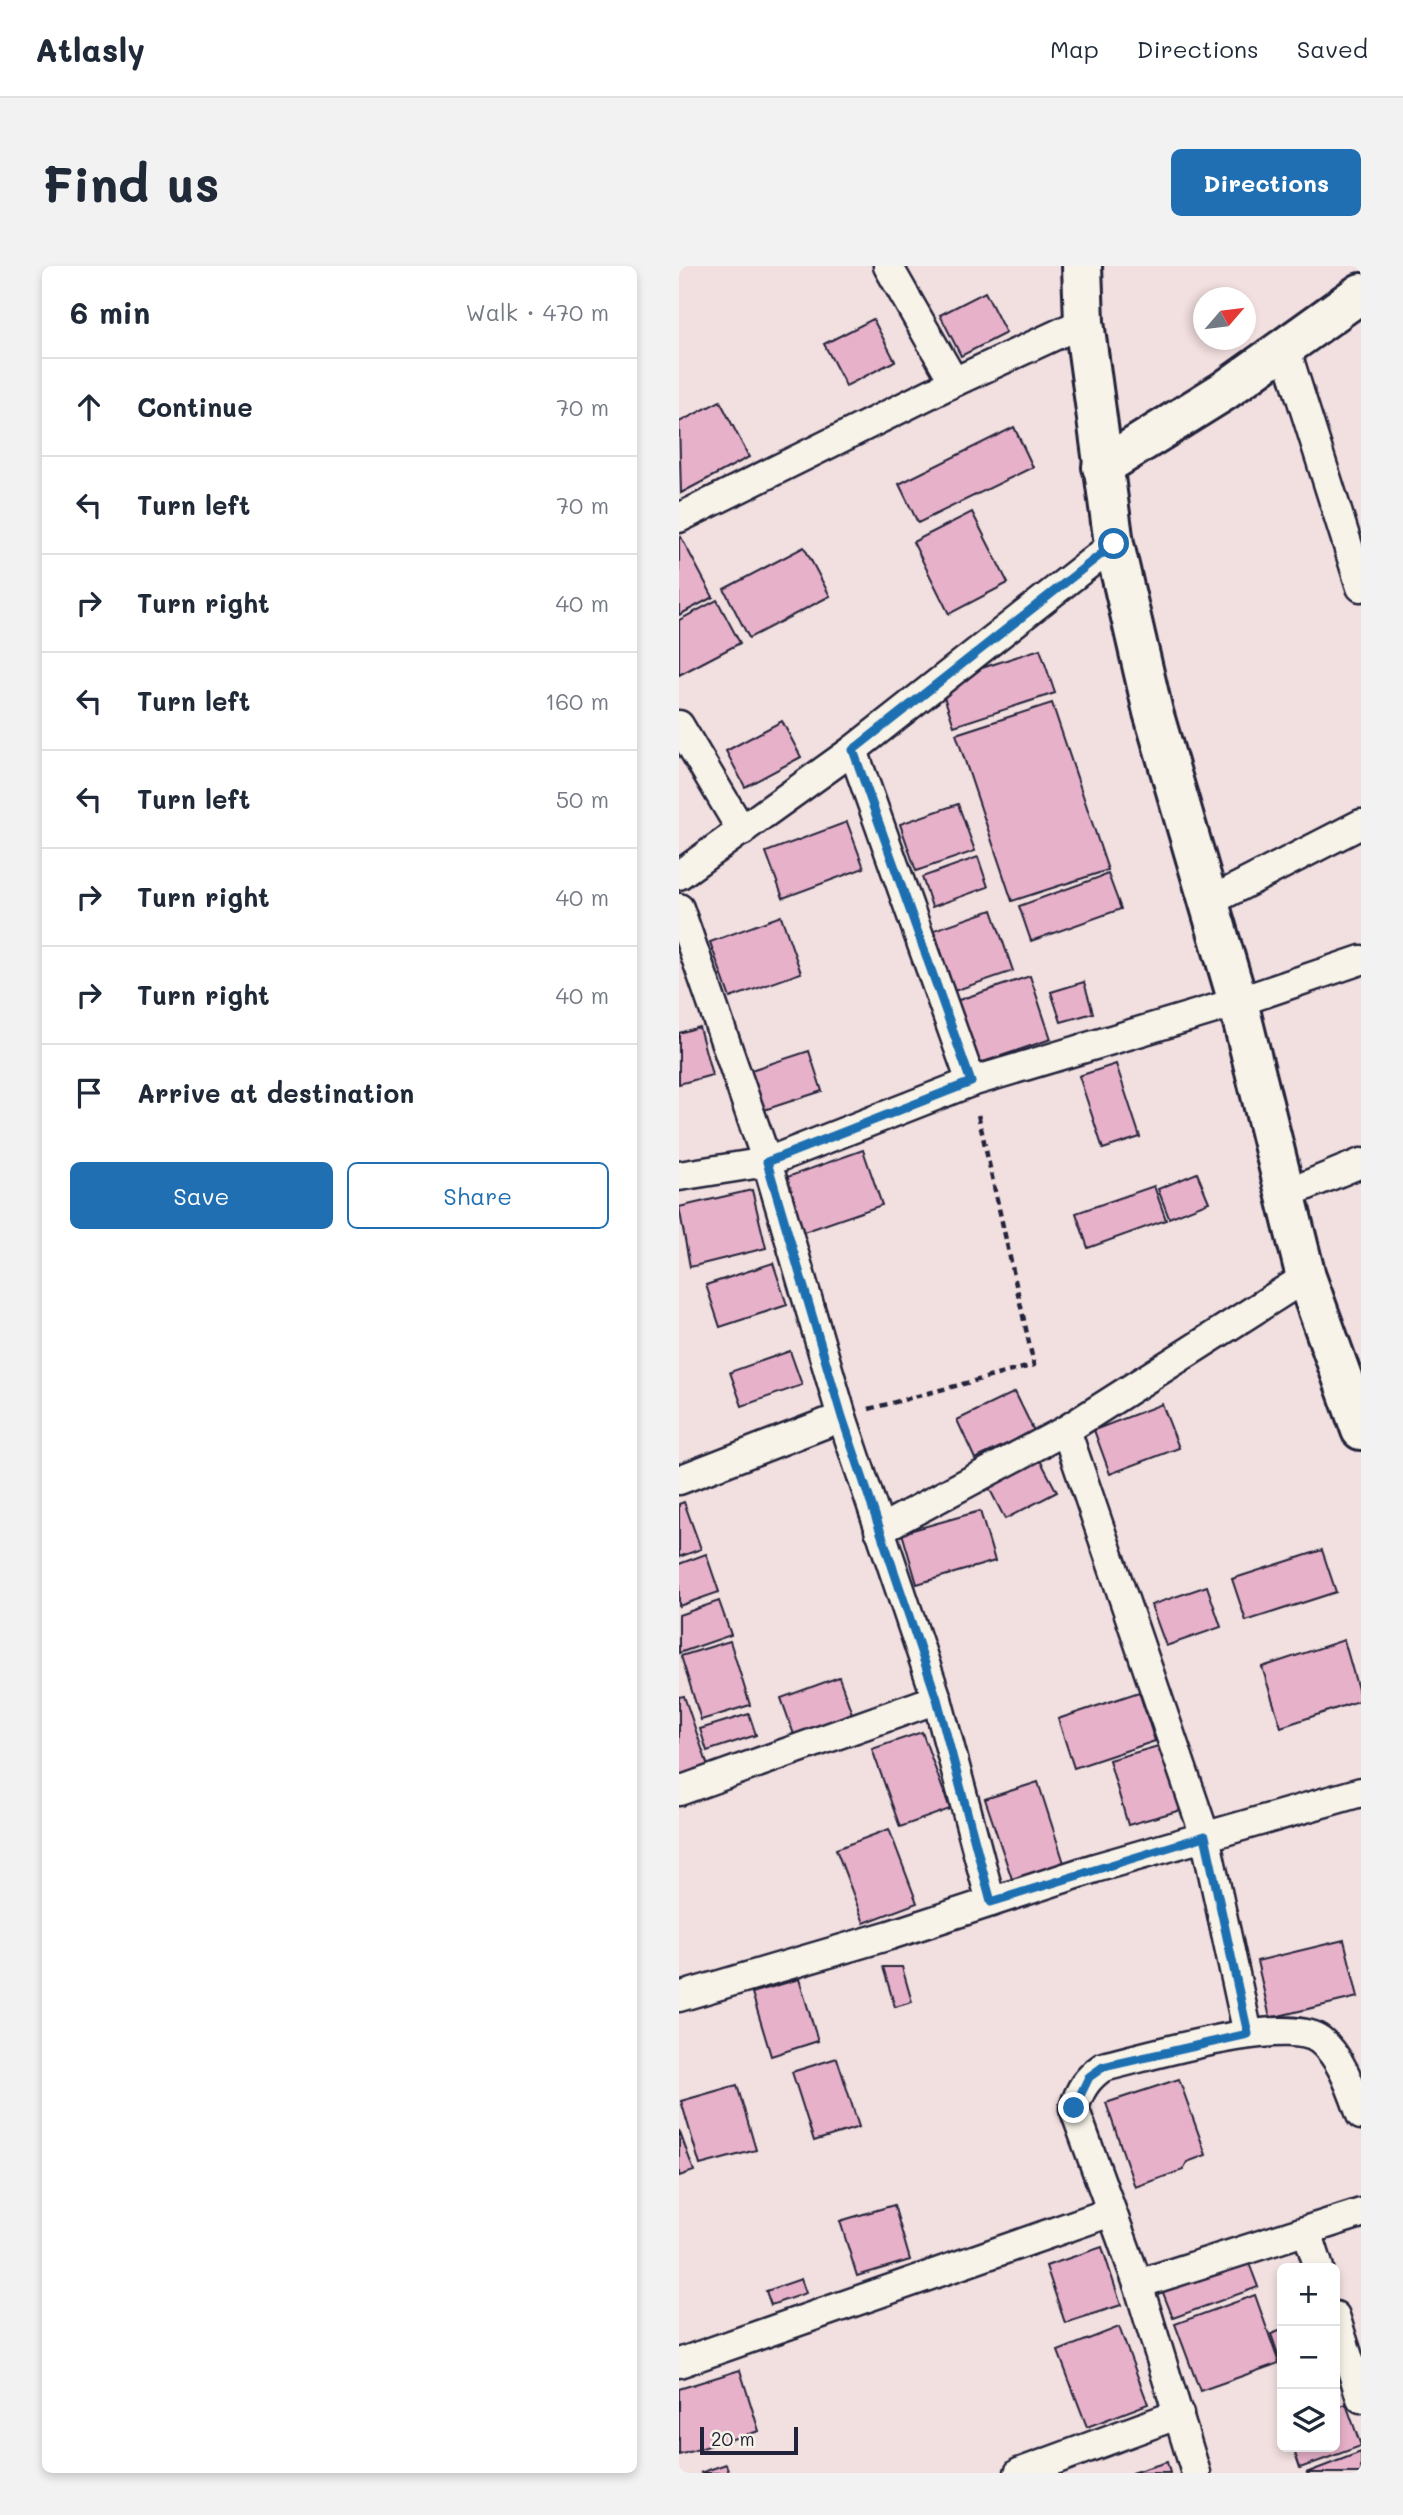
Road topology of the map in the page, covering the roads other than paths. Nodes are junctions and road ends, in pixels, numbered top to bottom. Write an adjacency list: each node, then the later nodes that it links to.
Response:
1 (888, 266): 6 (street)
2 (1082, 266): 4 (main road)
3 (1361, 293): 5 (main road)
4 (1084, 321): 6 (street); 7 (main road)
5 (1285, 347): 7 (main road); 10 (street)
6 (954, 382): 8 (street)
7 (1102, 467): 9 (main road)
8 (679, 518)
9 (1114, 544): 12 (street); 16 (main road)
10 (1361, 587)
11 (679, 724): 14 (street)
12 (853, 750): 14 (street); 20 (street)
13 (1361, 824): 16 (street)
14 (742, 831): 15 (street)
15 (679, 875)
16 (1207, 904): 19 (main road)
17 (679, 908): 21 (street)
18 (1361, 960): 19 (street)
19 (1238, 1002): 20 (street); 24 (main road)
20 (971, 1082): 21 (street)
21 (767, 1162): 23 (street); 27 (street)
22 (1361, 1163): 24 (street)
23 (679, 1176)
24 (1286, 1194): 25 (main road)
25 (1306, 1277): 26 (main road); 28 (street)
26 (1352, 1378): 29 (main road)
27 (842, 1417): 30 (street); 31 (street)
28 (1066, 1430): 31 (street); 35 (street)
29 (1361, 1430)
30 (679, 1480)
31 (879, 1530): 32 (street)
32 (937, 1699): 33 (street); 36 (street)
33 (679, 1791)
34 (1361, 1791): 35 (street)
35 (1205, 1836): 36 (street); 38 (street)
36 (991, 1902): 37 (street)
37 (679, 1997)
38 (1248, 2034): 39 (street); 40 (street)
39 (1361, 2115)
40 (1111, 2212): 44 (street); 46 (street)
41 (1361, 2213): 42 (street)
42 (1307, 2231): 43 (street); 44 (street)
43 (1317, 2263)
44 (1138, 2284): 48 (street)
45 (1338, 2326): 47 (street)
46 (679, 2363)
47 (1361, 2398)
48 (1179, 2414): 49 (street); 50 (street)
49 (1019, 2473)
50 (1196, 2473)

